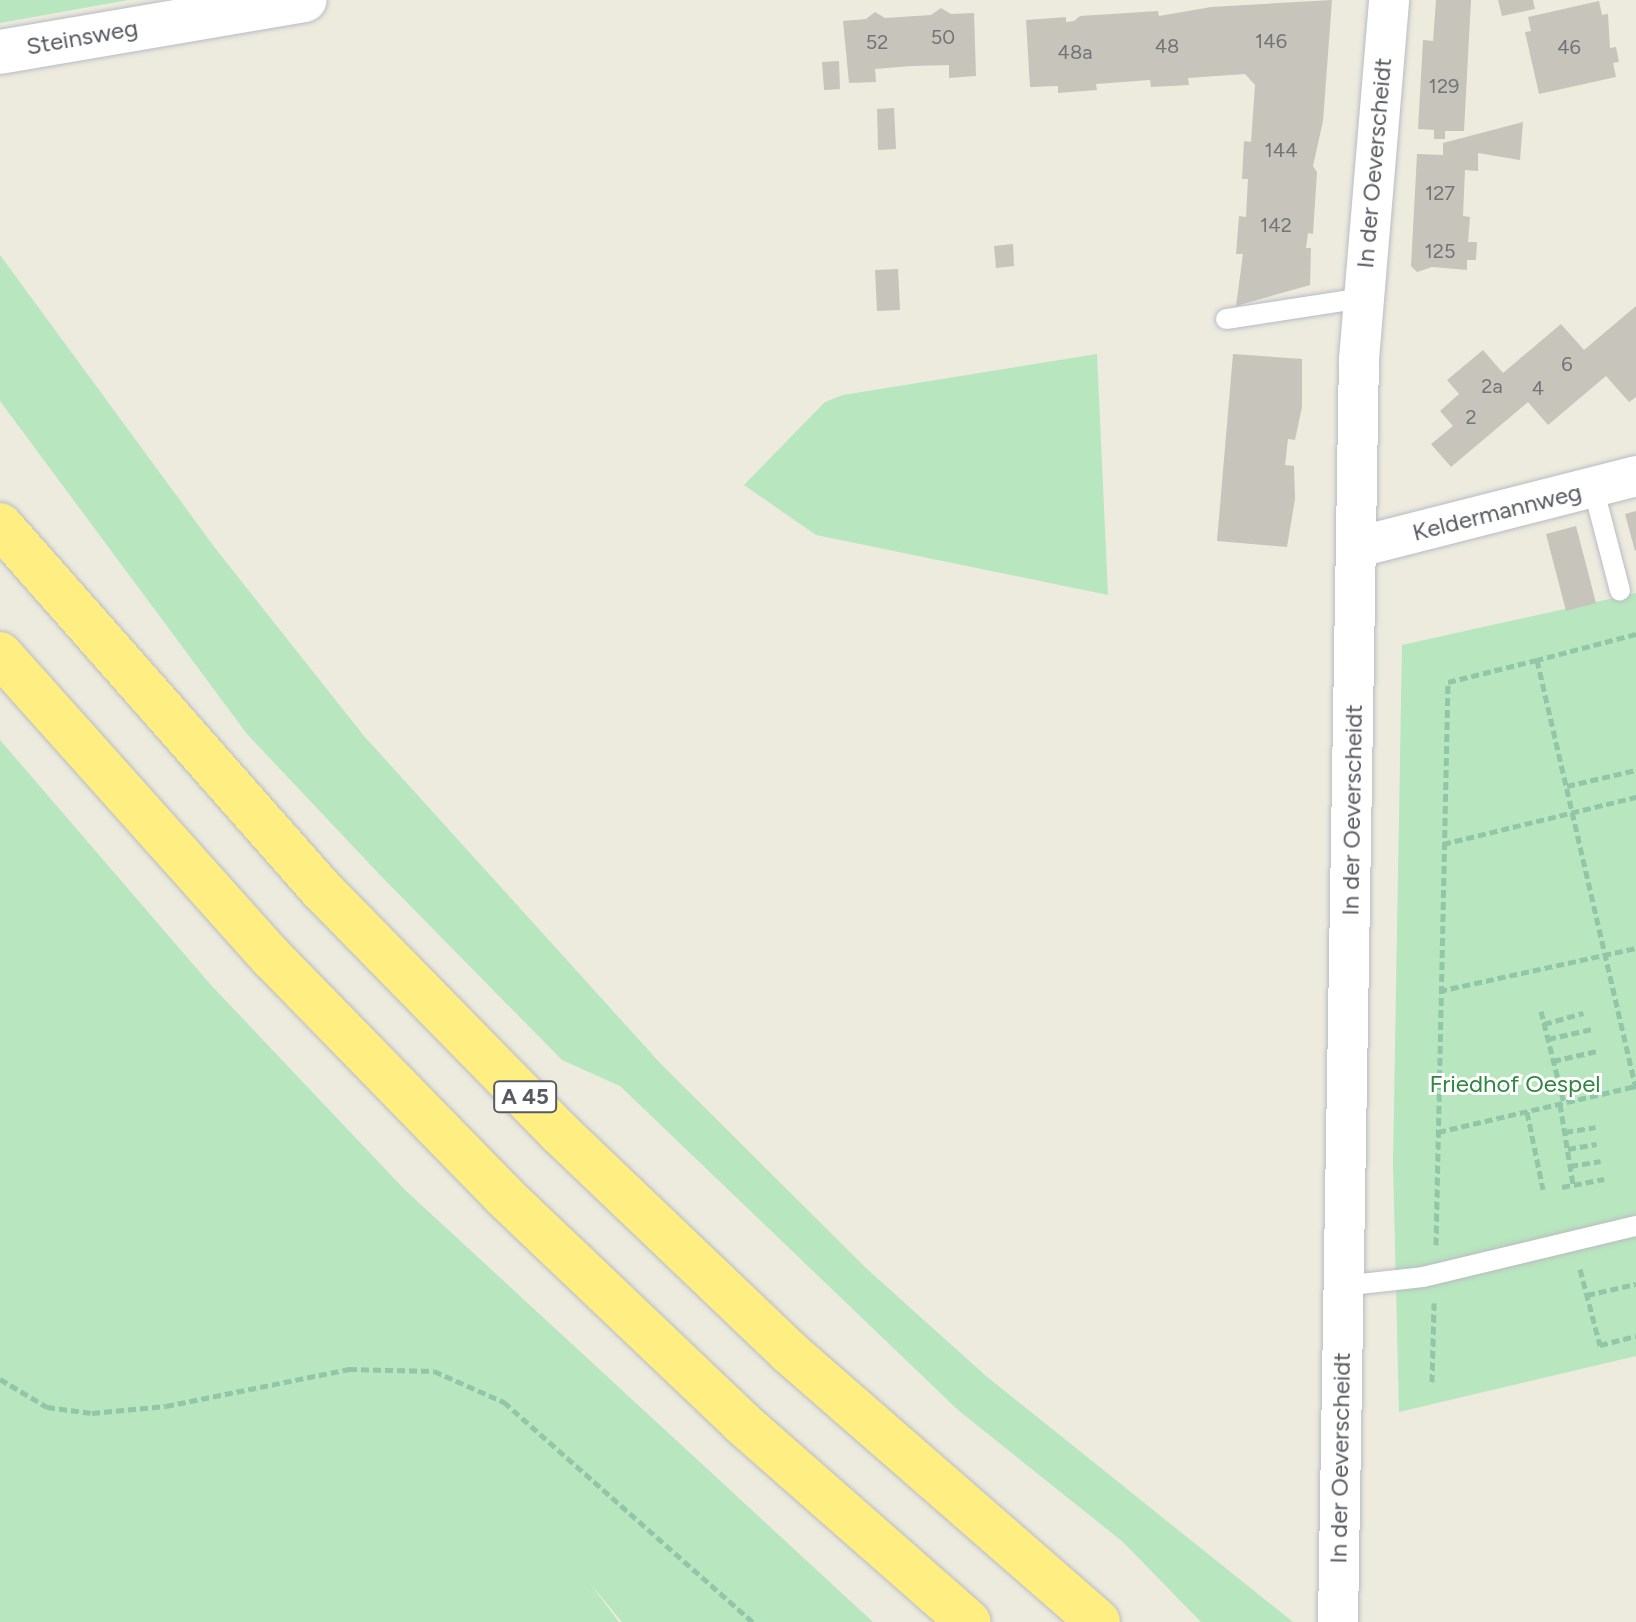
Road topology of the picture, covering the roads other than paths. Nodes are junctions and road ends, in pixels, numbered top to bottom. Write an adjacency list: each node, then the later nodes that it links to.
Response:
1 (305, 0): 3 (main road, Steinsweg)
2 (1389, 0): 4 (street, In der Oeverscheidt)
3 (0, 52)
4 (1363, 298): 5 (lane); 9 (street, In der Oeverscheidt)
5 (1226, 319)
6 (1636, 476): 7 (street, Keldermannweg)
7 (1593, 487): 9 (street, Keldermannweg); 10 (lane)
8 (0, 525): 15 (highway, A 45)
9 (1358, 547): 13 (street, In der Oeverscheidt)
10 (1620, 591)
11 (0, 654): 14 (highway)
12 (1636, 1226): 13 (lane)
13 (1342, 1286): 16 (street, In der Oeverscheidt)
14 (969, 1622)
15 (1098, 1622)
16 (1338, 1622)

